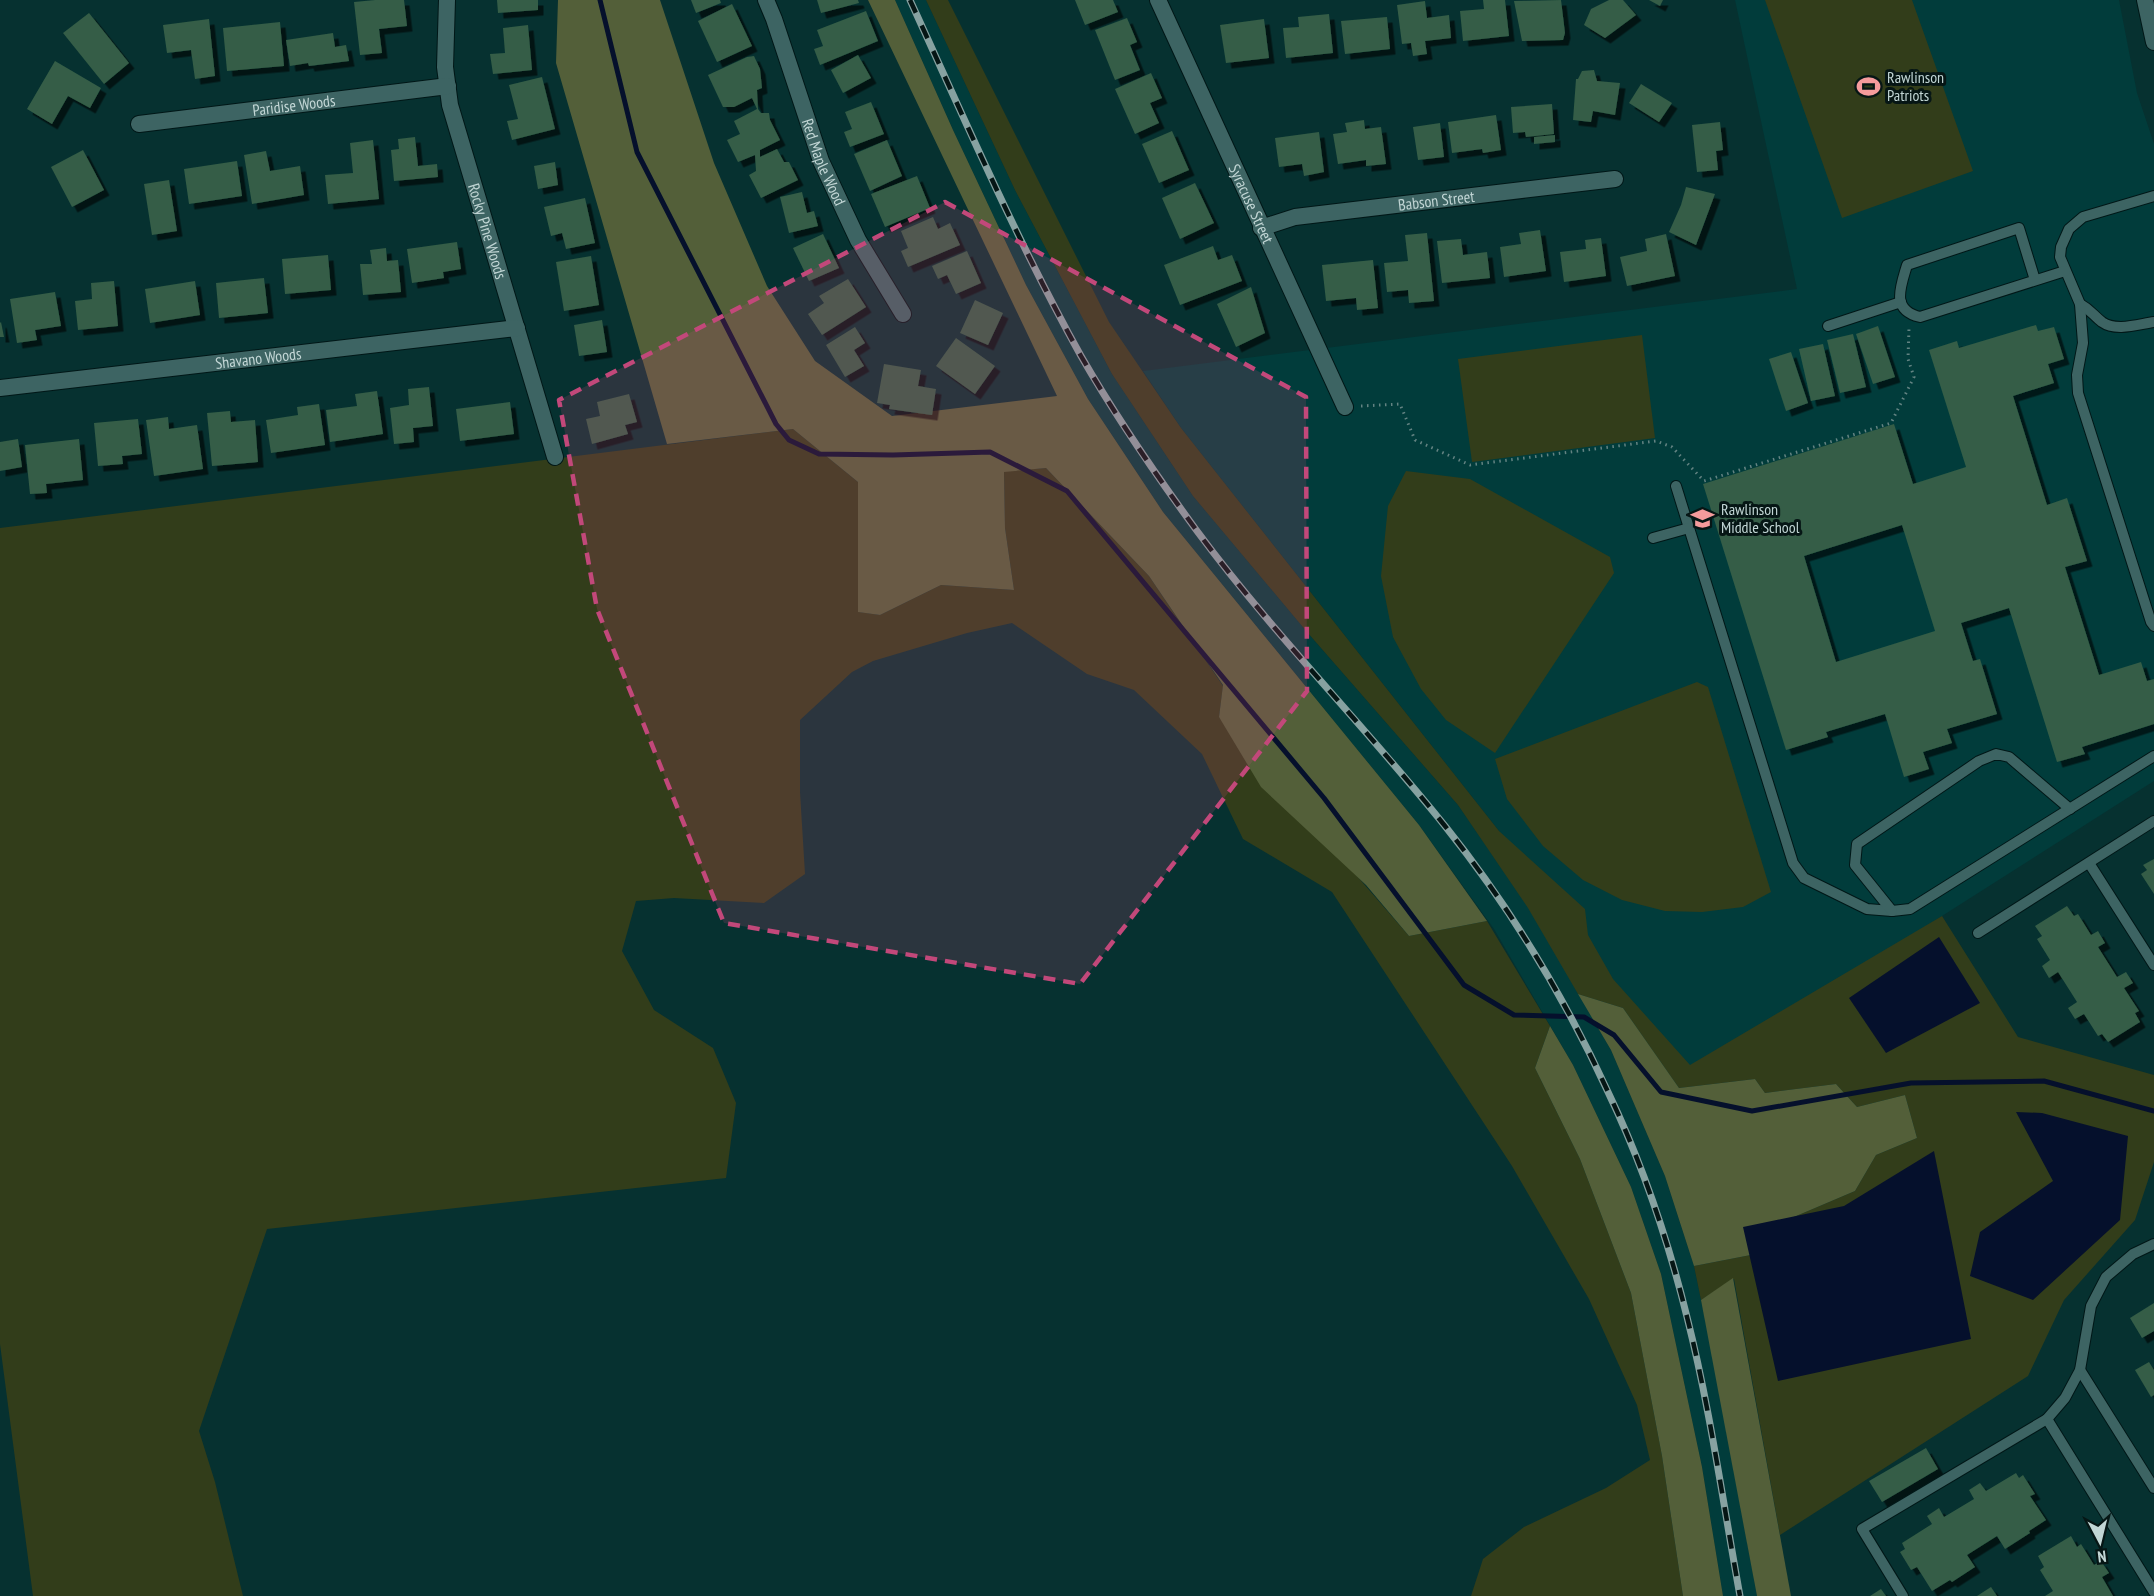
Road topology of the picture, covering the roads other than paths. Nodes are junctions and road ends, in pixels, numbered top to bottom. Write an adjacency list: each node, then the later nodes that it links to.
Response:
1 (447, 0): 6 (street, Rocky Pine Woods)
2 (766, 0): 15 (street, Red Maple Wood)
3 (1158, 0): 10 (street, Syracuse Street)
4 (2145, 0): 5 (street)
5 (2154, 42)
6 (448, 86): 7 (street, Paridise Woods); 18 (street, Rocky Pine Woods)
7 (139, 124)
8 (1615, 179): 10 (street, Babson Street)
9 (2154, 196): 11 (lane)
10 (1261, 228): 20 (street, Syracuse Street)
11 (2065, 271): 12 (lane); 14 (lane)
12 (2035, 280): 13 (lane); 13 (lane)
13 (1901, 302): 17 (lane)
14 (2080, 304): 16 (lane); 25 (lane)
15 (903, 314)
16 (2154, 322)
17 (1828, 326)
18 (517, 328): 19 (street, Shavano Woods); 21 (street, Rocky Pine Woods)
19 (0, 388)
20 (1345, 407)
21 (555, 457)
22 (1676, 486): 23 (lane)
23 (1689, 528): 24 (lane); 30 (lane)
24 (1653, 538)
25 (2154, 626)
26 (2154, 756): 27 (lane)
27 (2070, 809): 30 (lane); 30 (lane)
28 (2154, 821): 29 (lane)
29 (2089, 863): 31 (lane); 32 (lane)
30 (1892, 911)
31 (1978, 933)
32 (2154, 965)
33 (2154, 1245): 34 (lane)
34 (2080, 1370): 35 (lane); 36 (lane)
35 (2047, 1419): 37 (lane); 38 (lane)
36 (2154, 1488)
37 (2154, 1592)
38 (1903, 1596)

